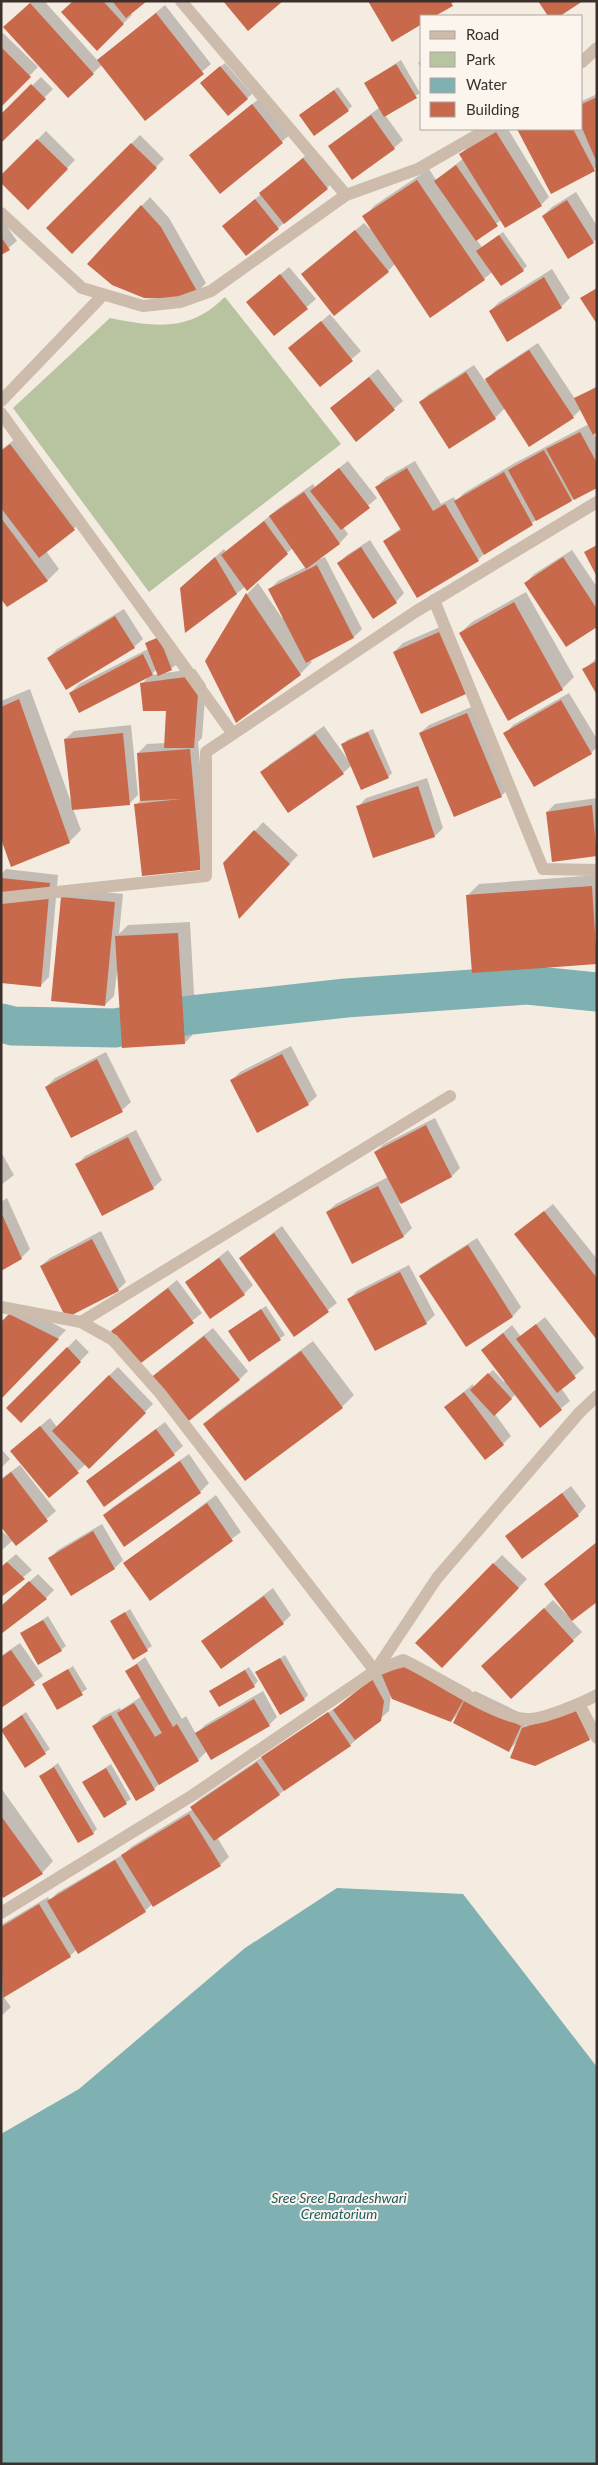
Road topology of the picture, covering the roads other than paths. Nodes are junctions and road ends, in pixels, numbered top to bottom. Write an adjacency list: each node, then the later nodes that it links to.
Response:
1 (181, 1): 5 (street)
2 (597, 48): 3 (street)
3 (583, 61)
4 (486, 130): 5 (street)
5 (346, 195): 7 (street)
6 (1, 214): 7 (street)
7 (103, 295): 8 (street)
8 (1, 400)
9 (1, 412): 12 (street)
10 (597, 502): 11 (street)
11 (434, 600): 12 (street); 13 (street)
12 (233, 734): 14 (street)
13 (597, 870)
14 (1, 898)
15 (450, 1096): 17 (street)
16 (1, 1307): 17 (street)
17 (81, 1322): 19 (street)
18 (597, 1396): 19 (street)
19 (375, 1671): 21 (street); 23 (street)
20 (597, 1695): 21 (street)
21 (579, 1704): 22 (street)
22 (597, 1738)
23 (1, 1913)

